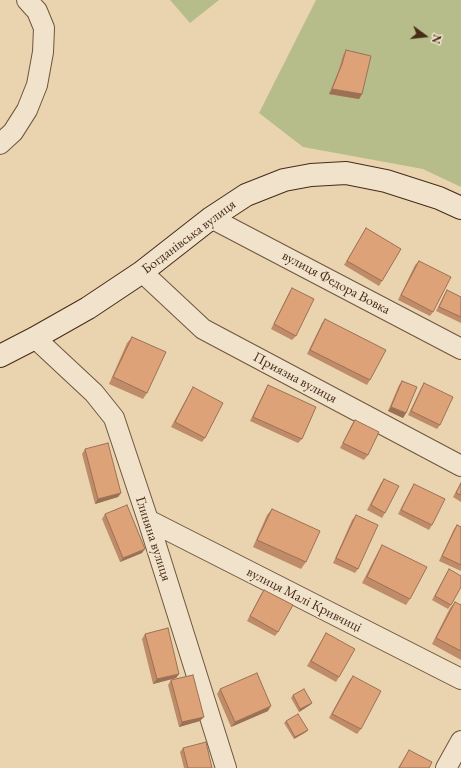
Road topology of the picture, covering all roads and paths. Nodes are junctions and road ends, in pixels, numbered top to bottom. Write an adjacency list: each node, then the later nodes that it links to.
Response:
1 (27, 0): 2 (street)
2 (0, 144)
3 (461, 208): 4 (main road, Богданівська вулиця)
4 (211, 218): 5 (main road, Богданівська вулиця); 7 (street, вулиця Федора Вовка)
5 (142, 272): 6 (main road, Богданівська вулиця); 9 (street, Приязна вулиця)
6 (35, 338): 8 (main road, Богданівська вулиця); 10 (street, Глиняна вулиця)
7 (461, 349)
8 (0, 356)
9 (461, 466)
10 (148, 520): 11 (street, вулиця Малі Кривчиці); 13 (street, Глиняна вулиця)
11 (461, 679)
12 (461, 741): 14 (street)
13 (226, 768)
14 (446, 768)

